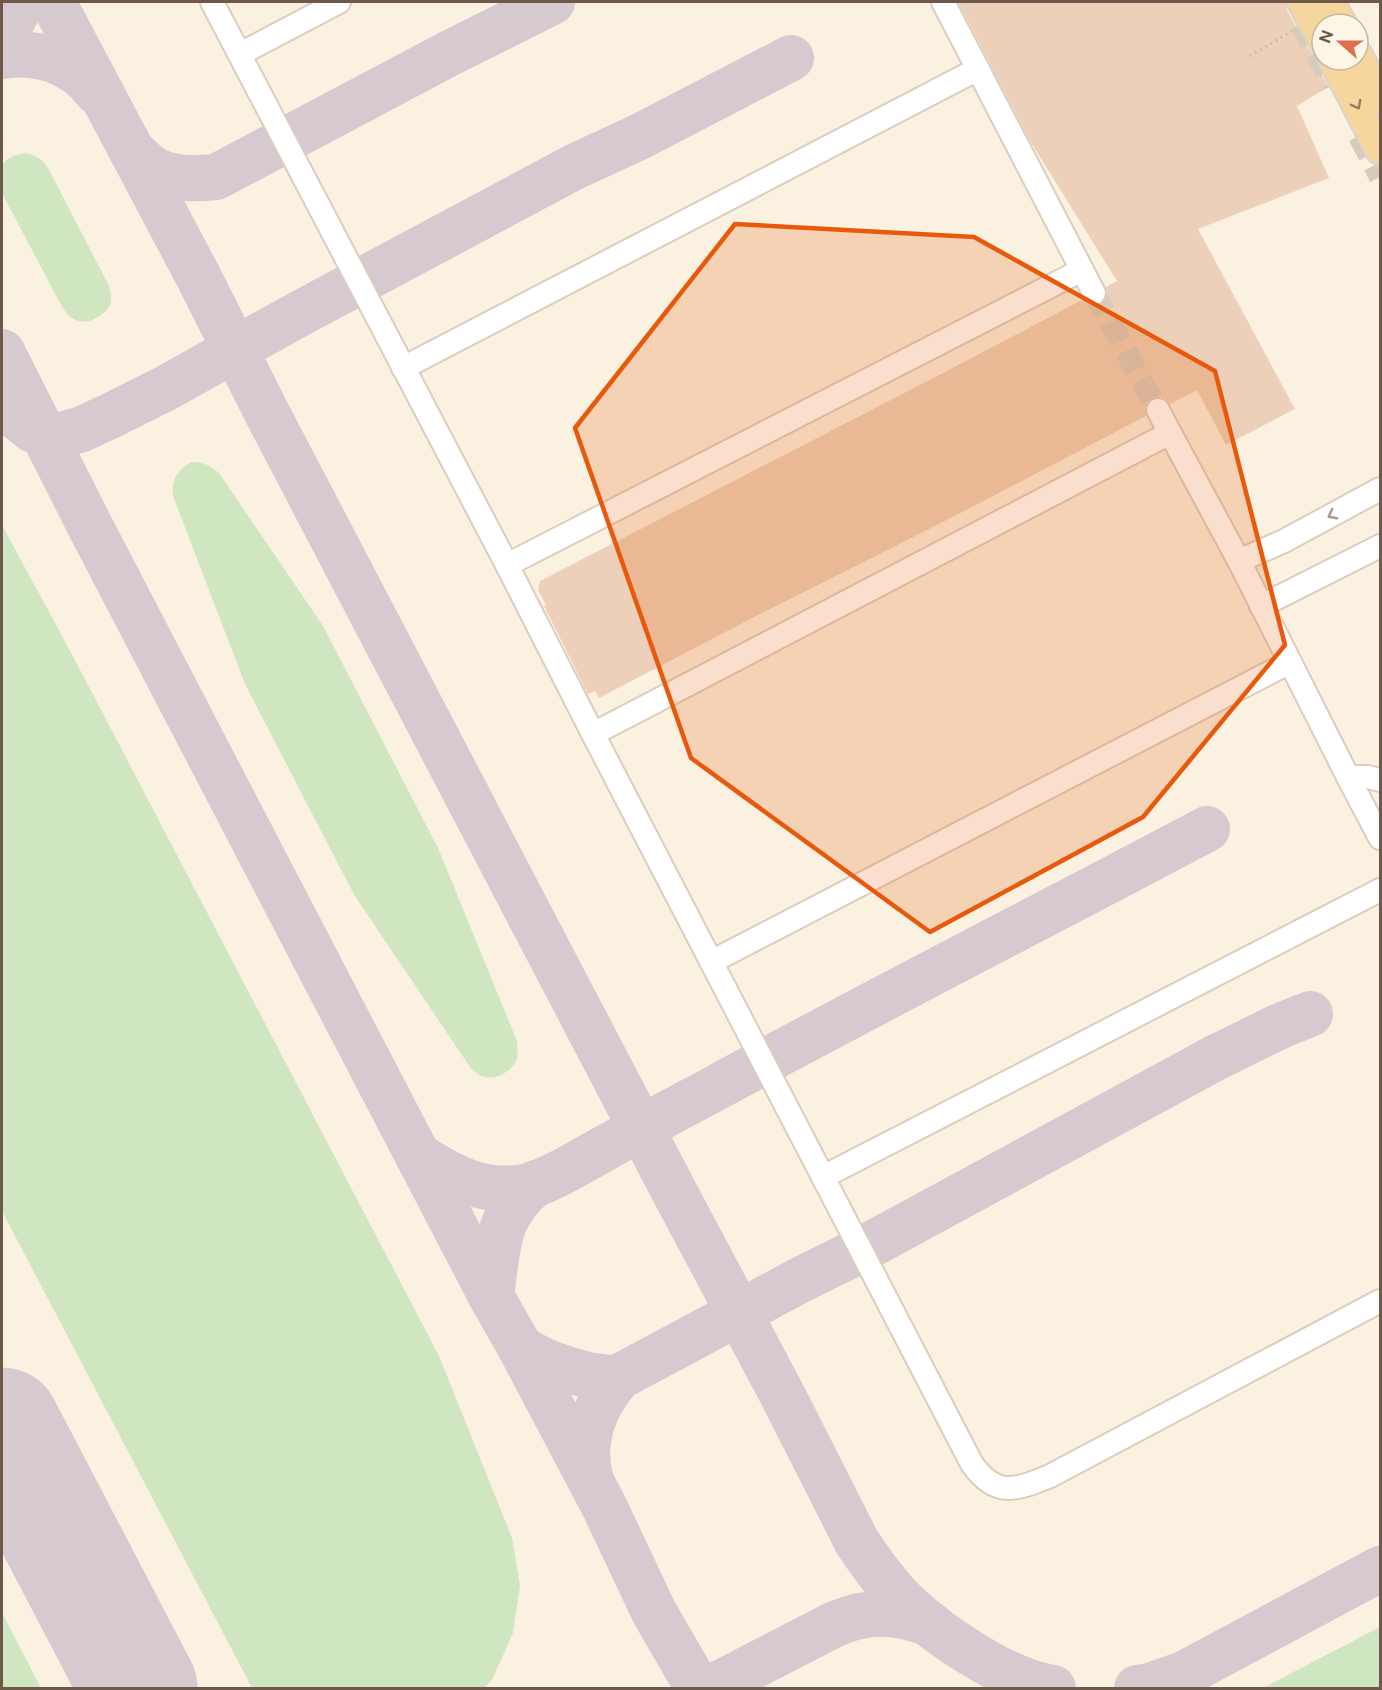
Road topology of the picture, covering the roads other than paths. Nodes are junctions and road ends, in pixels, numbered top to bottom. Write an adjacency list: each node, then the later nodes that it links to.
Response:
1 (212, 2): 4 (street)
2 (339, 2): 4 (street)
3 (943, 2): 6 (street)
4 (240, 54): 14 (street)
5 (1370, 64): 9 (street)
6 (978, 69): 12 (street); 14 (street)
7 (1339, 72): 11 (main road, one-way to 11)
8 (1367, 72): 10 (main road)
9 (1380, 83)
10 (1380, 98)
11 (1380, 150)
12 (1082, 270): 13 (street); 20 (street)
13 (1094, 293)
14 (404, 368): 20 (street)
15 (1158, 410): 16 (street)
16 (1170, 433): 19 (street); 23 (street)
17 (1380, 489): 19 (street, one-way to 19)
18 (1380, 546): 21 (street)
19 (1239, 561): 21 (street)
20 (507, 565): 23 (street)
21 (1261, 606): 22 (street)
22 (1290, 662): 24 (street); 28 (street)
23 (593, 734): 28 (street)
24 (1348, 777): 25 (street); 26 (street)
25 (1380, 780)
26 (1380, 838)
27 (1380, 890): 29 (street)
28 (711, 962): 29 (street)
29 (823, 1177): 30 (street)
30 (1380, 1301)

